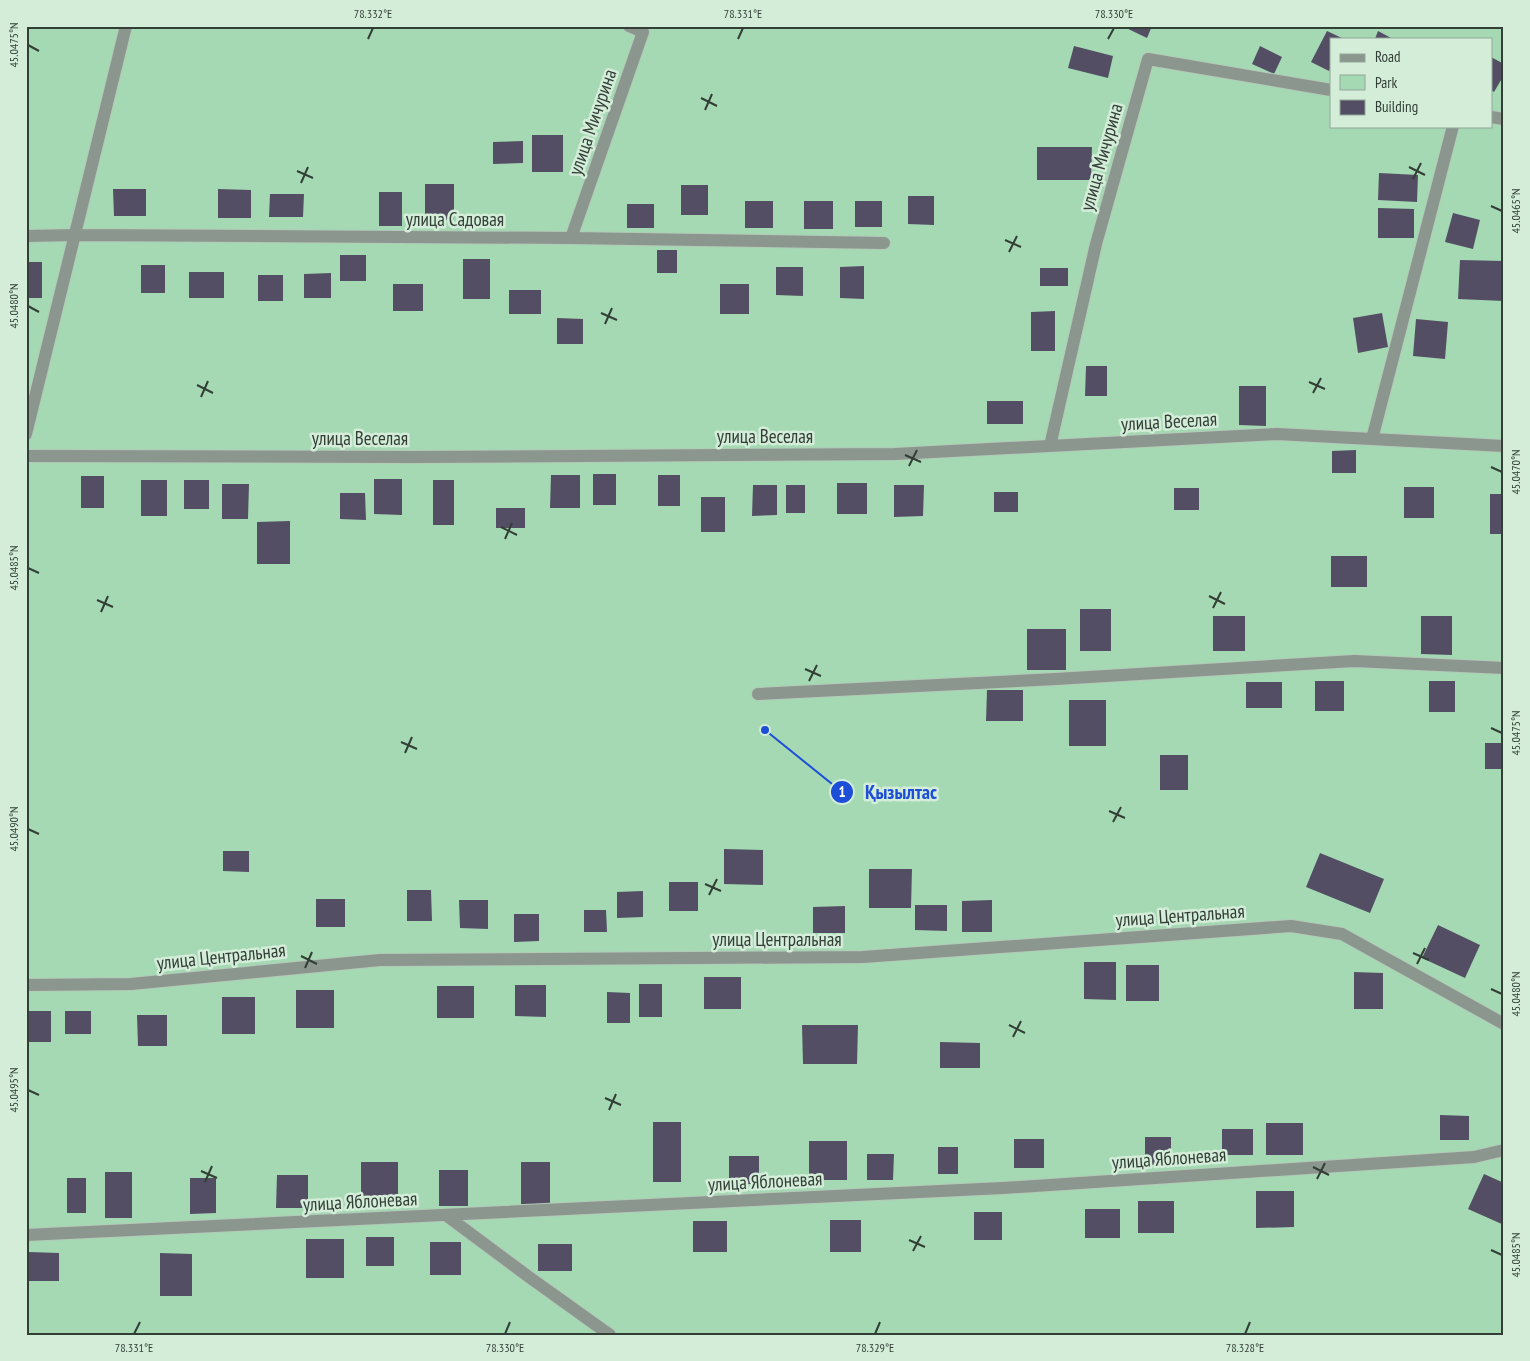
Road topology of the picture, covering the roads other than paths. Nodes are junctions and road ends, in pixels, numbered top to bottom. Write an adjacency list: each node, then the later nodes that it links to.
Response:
1 (126, 26): 5 (street)
2 (629, 26): 7 (street, улица Мичурина)
3 (1330, 90): 11 (street, улица Мичурина)
4 (1452, 128): 10 (street)
5 (75, 235): 6 (street, улица Садовая); 7 (street, улица Садовая); 9 (street)
6 (26, 236)
7 (571, 238): 8 (street, улица Садовая)
8 (884, 243)
9 (26, 434)
10 (1372, 439): 11 (street, улица Веселая); 12 (street, улица Веселая)
11 (1050, 446): 13 (street, улица Веселая)
12 (1504, 446)
13 (26, 456)
14 (1504, 668): 15 (street)
15 (758, 694)
16 (26, 985): 17 (street, улица Центральная)
17 (1504, 1024)
18 (1504, 1150): 19 (street, улица Яблоневая)
19 (447, 1216): 20 (street, улица Яблоневая); 21 (street)
20 (26, 1235)
21 (610, 1335)

